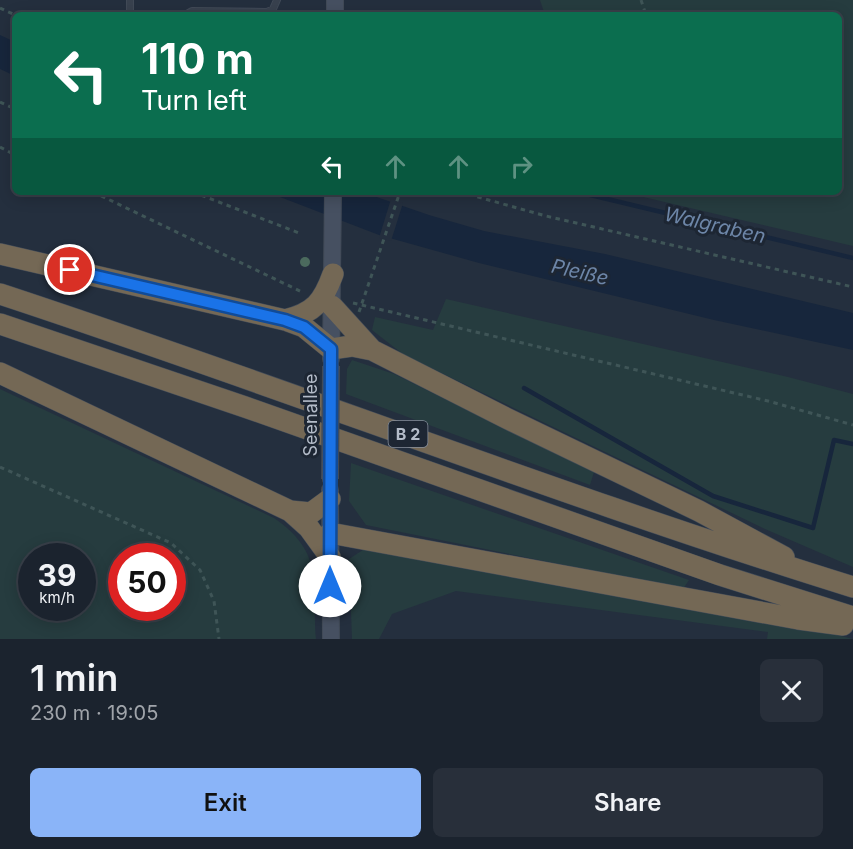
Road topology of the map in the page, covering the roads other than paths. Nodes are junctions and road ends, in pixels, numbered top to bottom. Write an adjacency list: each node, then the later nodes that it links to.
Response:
1 (277, 0): 3 (lane)
2 (190, 12): 4 (lane)
3 (267, 12)
4 (267, 12)
5 (333, 195): 7 (main road)
6 (0, 254): 10 (highway)
7 (333, 274): 9 (highway)
8 (0, 294): 19 (highway, B 2)
9 (329, 300): 10 (highway); 12 (highway); 13 (main road, Seenallee)
10 (285, 320): 13 (highway)
11 (0, 324): 21 (highway, B 2)
12 (372, 350): 13 (highway); 19 (highway)
13 (331, 357): 15 (main road, Seenallee, bridge)
14 (0, 373): 16 (highway)
15 (330, 489): 16 (highway); 17 (main road, Seenallee)
16 (290, 511): 18 (highway)
17 (330, 533): 18 (main road, Seenallee); 22 (highway)
18 (330, 557): 23 (main road, Seenallee)
19 (815, 576): 20 (highway, B 2)
20 (853, 587)
21 (853, 617)
22 (853, 626)
23 (331, 639)

